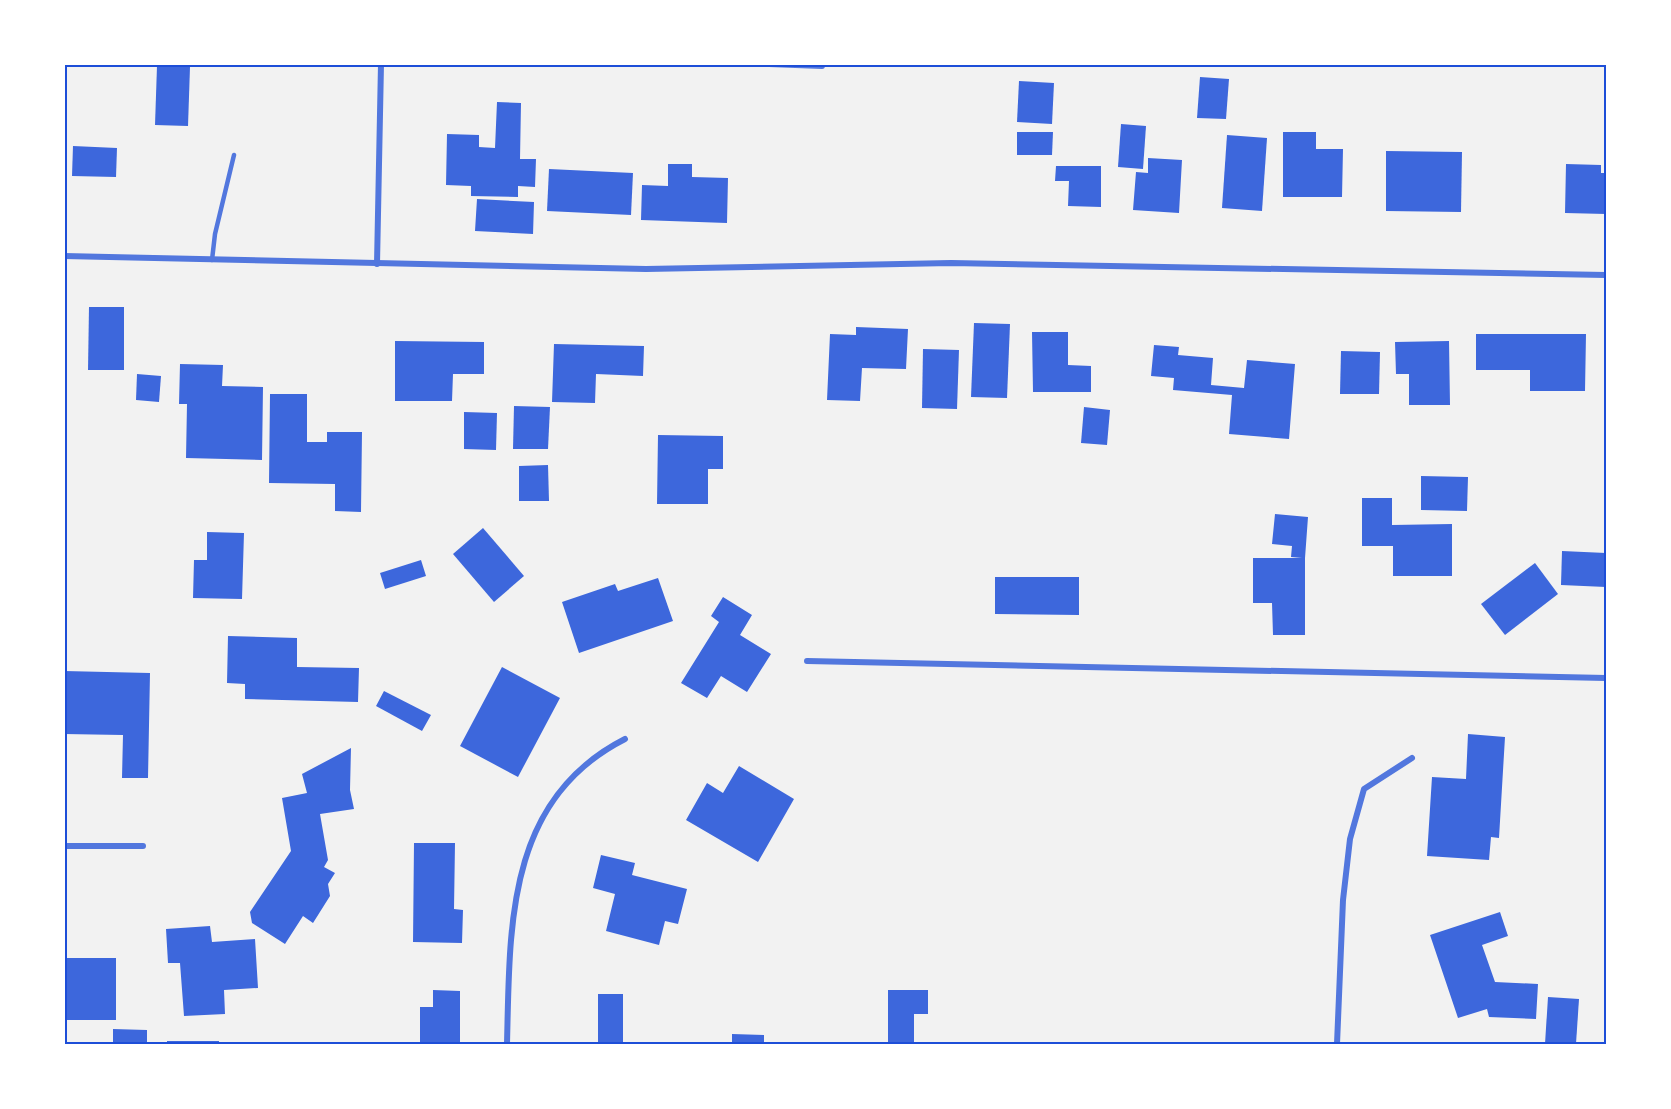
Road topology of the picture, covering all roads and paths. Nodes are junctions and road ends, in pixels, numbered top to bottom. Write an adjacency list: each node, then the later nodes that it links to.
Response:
1 (381, 64): 7 (street)
2 (769, 64): 3 (street)
3 (822, 66)
4 (234, 155): 6 (lane)
5 (64, 256): 6 (street)
6 (212, 260): 7 (street)
7 (377, 264): 8 (street)
8 (1606, 275)
9 (807, 661): 10 (street)
10 (1606, 678)
11 (626, 739): 15 (street)
12 (1412, 758): 16 (street)
13 (64, 846): 14 (street)
14 (143, 846)
15 (507, 1044)
16 (1337, 1044)

